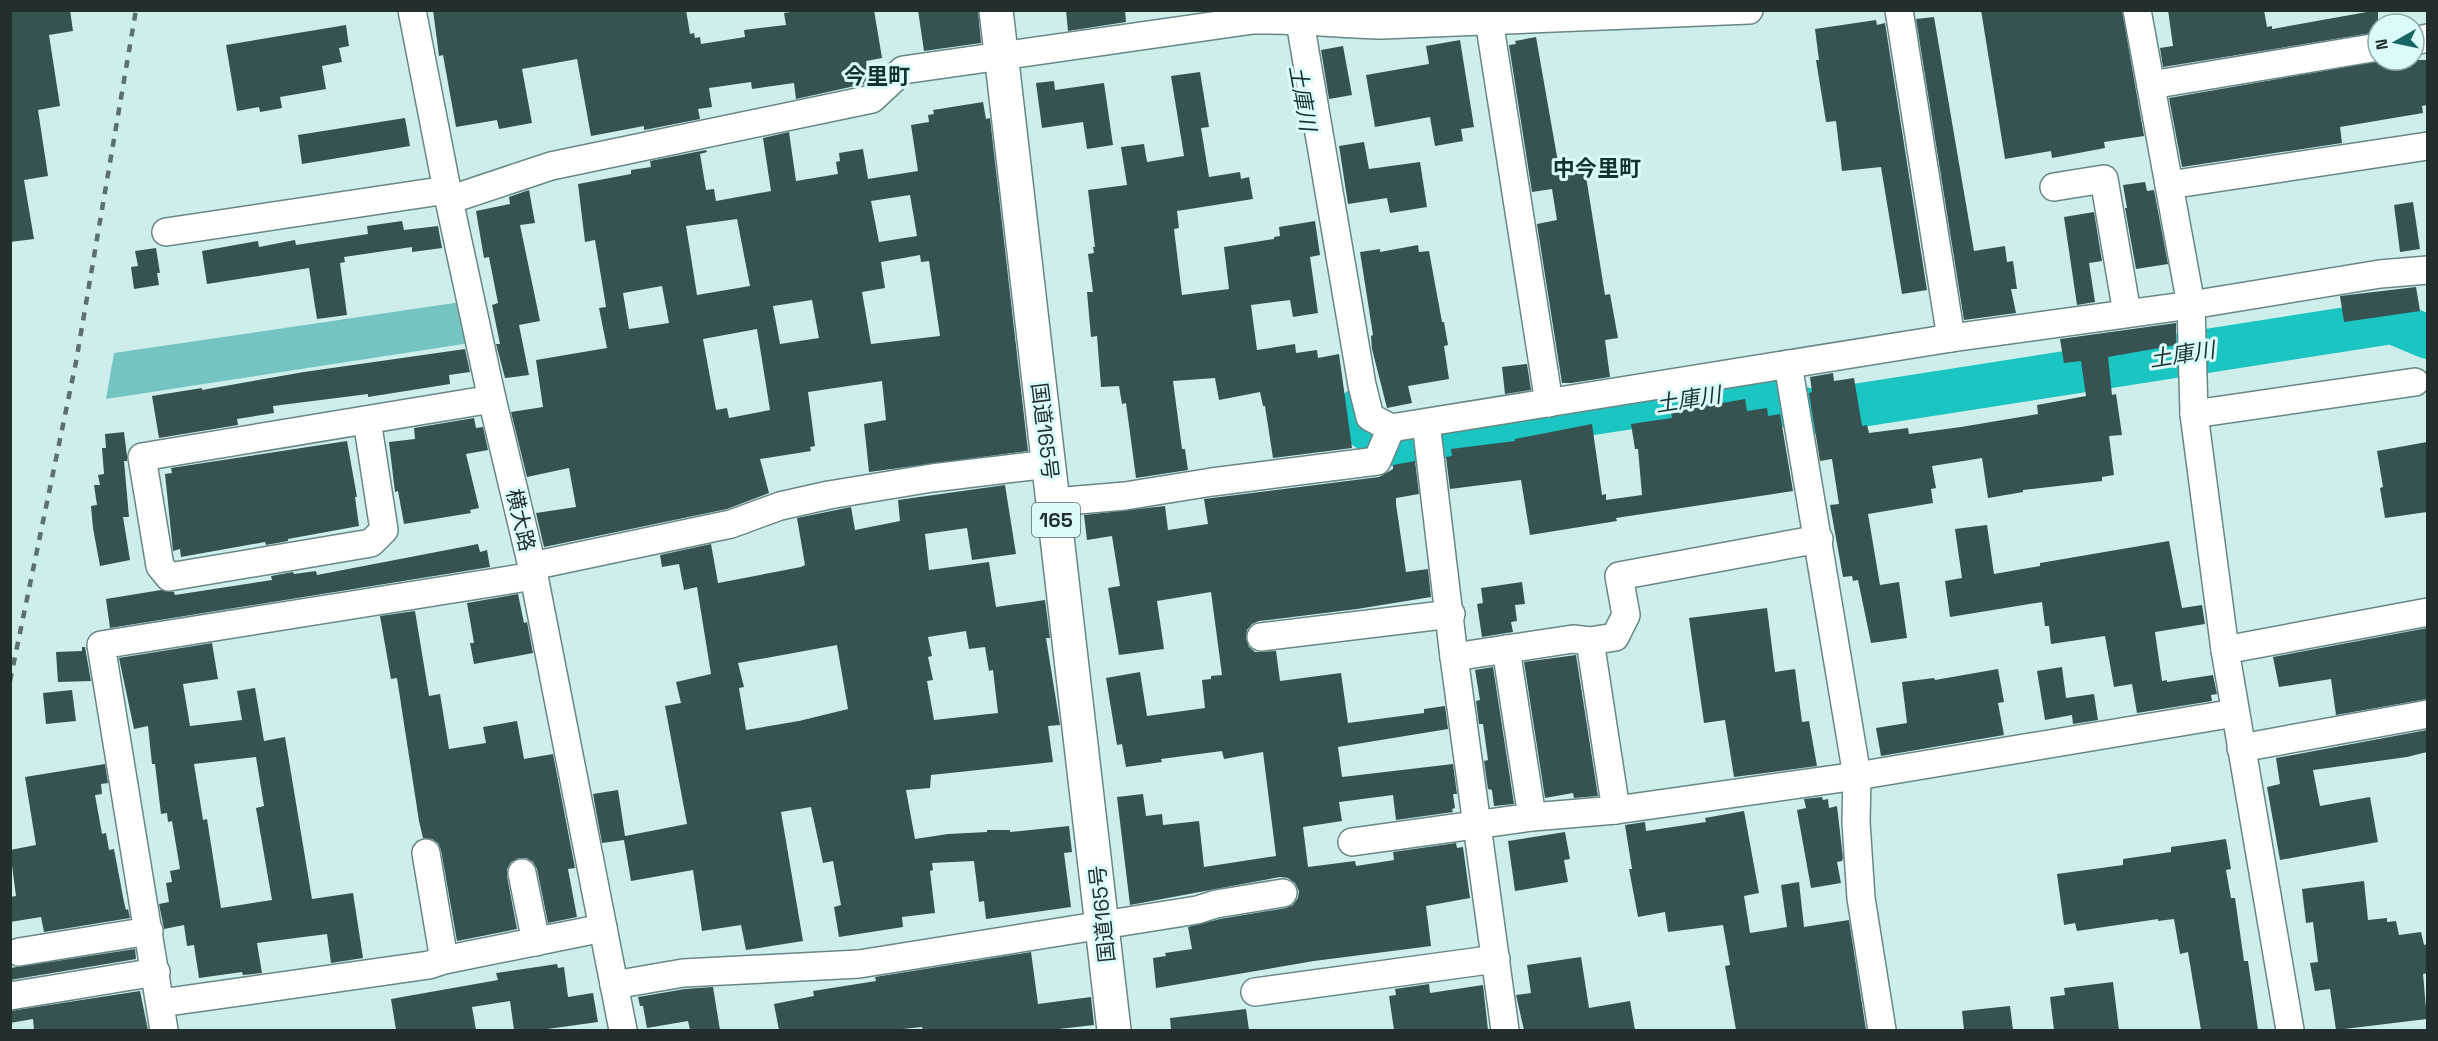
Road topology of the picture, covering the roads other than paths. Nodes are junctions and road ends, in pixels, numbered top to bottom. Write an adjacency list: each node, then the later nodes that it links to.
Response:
1 (412, 10): 16 (street, 横大路)
2 (996, 10): 11 (highway, 国道165号 / 165)
3 (1749, 10): 6 (street)
4 (1899, 10): 21 (street)
5 (2137, 10): 12 (street)
6 (1667, 12): 7 (street)
7 (1582, 14): 9 (street)
8 (1299, 15): 9 (street); 11 (street); 29 (street)
9 (1489, 20): 25 (street)
10 (2366, 49): 12 (street)
11 (1000, 57): 16 (street); 30 (highway, 国道165号 / 165)
12 (2151, 85): 14 (street)
13 (2427, 146): 14 (street)
14 (2169, 185): 19 (street)
15 (2054, 187): 20 (street)
16 (448, 195): 17 (street); 24 (street, 横大路)
17 (165, 232)
18 (2427, 270): 19 (street)
19 (2191, 304): 20 (street); 26 (street)
20 (2127, 314): 21 (street)
21 (1951, 338): 22 (street)
22 (1788, 364): 25 (street); 32 (street)
23 (2415, 382): 26 (street)
24 (492, 399): 27 (street); 33 (street, 横大路)
25 (1549, 403): 28 (street)
26 (2194, 414): 39 (street)
27 (367, 420): 27 (street)
28 (1426, 423): 29 (street); 35 (street)
29 (1387, 437): 31 (street)
30 (1049, 464): 31 (highway, 国道165号 / 165); 33 (street)
31 (1054, 502): 52 (highway, 国道165号 / 165)
32 (1819, 539): 37 (street); 44 (street)
33 (533, 571): 53 (street, 横大路); 54 (street)
34 (2427, 612): 39 (street)
35 (1451, 614): 36 (street); 40 (street)
36 (1261, 637)
37 (1590, 641): 38 (street); 45 (street)
38 (1506, 649): 40 (street); 46 (street)
39 (2225, 651): 41 (street)
40 (1454, 657): 47 (street)
41 (2235, 712): 43 (street); 44 (street)
42 (2427, 714): 43 (street)
43 (2241, 748): 69 (street)
44 (1857, 776): 45 (street); 68 (street)
45 (1616, 810): 46 (street)
46 (1532, 817): 47 (street)
47 (1477, 825): 48 (street); 57 (street)
48 (1353, 842)
49 (426, 853): 58 (street)
50 (522, 873): 55 (street)
51 (1283, 892): 52 (street)
52 (1104, 924): 60 (street); 66 (highway, 国道165号 / 165)
53 (603, 928): 55 (street); 60 (street, 横大路)
54 (149, 931): 56 (street); 59 (street)
55 (536, 942): 58 (street)
56 (19, 952)
57 (1496, 959): 61 (street); 67 (street)
58 (444, 960): 63 (street)
59 (156, 972): 62 (street); 63 (street)
60 (614, 985): 65 (street, 横大路)
61 (1255, 992)
62 (10, 996)
63 (160, 1003): 64 (street)
64 (164, 1030)
65 (623, 1030)
66 (1114, 1030)
67 (1505, 1030)
68 (1882, 1030)
69 (2290, 1030)

